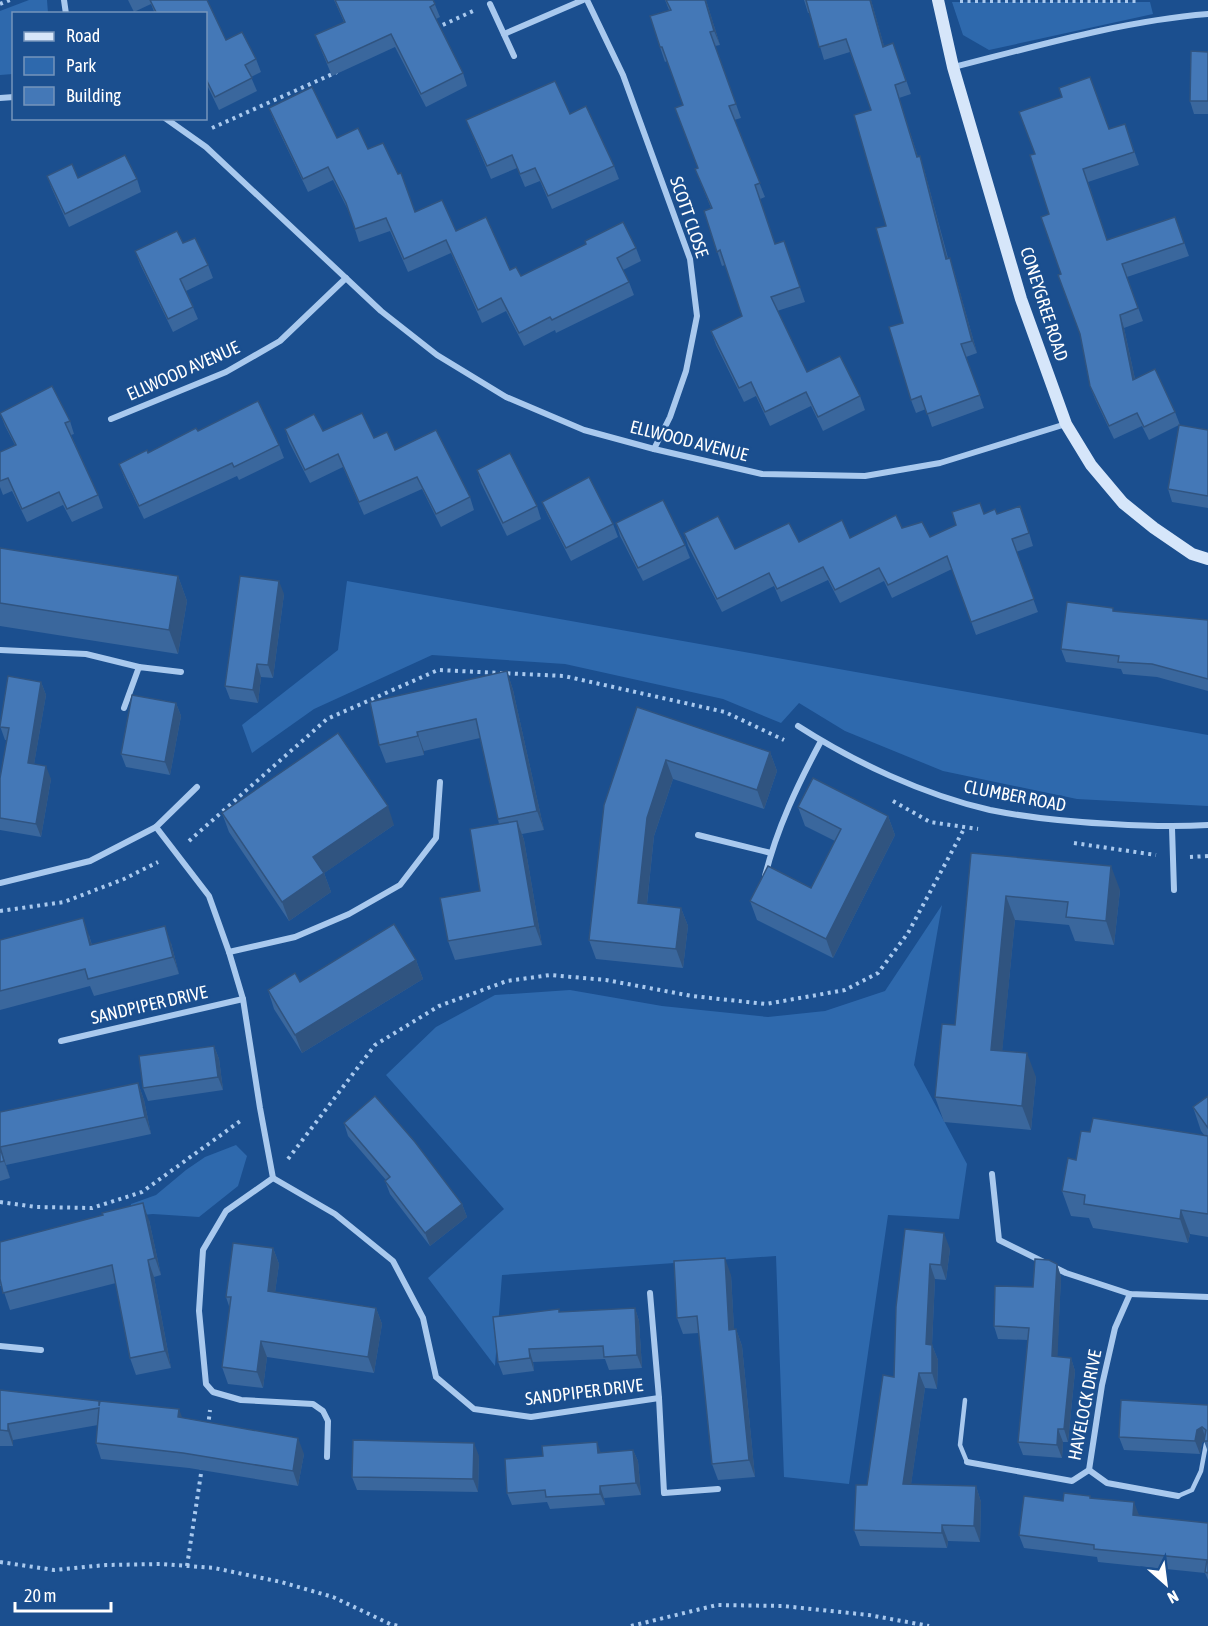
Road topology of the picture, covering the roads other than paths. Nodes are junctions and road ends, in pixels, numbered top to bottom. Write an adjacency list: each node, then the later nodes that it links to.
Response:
1 (585, 0): 5 (street, SCOTT CLOSE); 12 (street, SCOTT CLOSE)
2 (938, 0): 7 (street, CONEYGREE ROAD)
3 (490, 4): 5 (street)
4 (1208, 14): 7 (street)
5 (504, 34): 6 (street)
6 (514, 56)
7 (953, 68): 11 (street, CONEYGREE ROAD)
8 (168, 120): 9 (street, ELLWOOD AVENUE)
9 (346, 278): 10 (street, ELLWOOD AVENUE); 12 (street, ELLWOOD AVENUE)
10 (111, 418)
11 (1066, 424): 12 (street, ELLWOOD AVENUE); 13 (street, CONEYGREE ROAD)
12 (654, 450)
13 (1208, 560)
14 (0, 650): 15 (street)
15 (139, 667): 16 (street); 17 (street)
16 (181, 672)
17 (124, 708)
18 (798, 726): 19 (street, CLUMBER ROAD)
19 (821, 741): 24 (street, CLUMBER ROAD); 26 (street)
20 (440, 782): 30 (street)
21 (197, 788): 23 (street)
22 (1208, 825): 24 (street, CLUMBER ROAD)
23 (156, 827): 28 (street); 30 (street)
24 (1172, 828): 29 (street)
25 (698, 835): 26 (street)
26 (771, 853): 27 (street)
27 (764, 877)
28 (0, 883)
29 (1174, 891)
30 (229, 952): 31 (street)
31 (243, 999): 32 (street, SANDPIPER DRIVE); 34 (street)
32 (61, 1041)
33 (992, 1174): 36 (street)
34 (273, 1178): 40 (street, SANDPIPER DRIVE); 43 (street)
35 (650, 1293): 40 (street, SANDPIPER DRIVE)
36 (1130, 1294): 37 (street); 45 (street, HAVELOCK DRIVE)
37 (1208, 1297)
38 (0, 1346): 39 (street)
39 (41, 1350)
40 (659, 1398): 46 (street, SANDPIPER DRIVE)
41 (965, 1400): 44 (lane)
42 (1206, 1444): 47 (lane)
43 (327, 1457)
44 (966, 1462): 45 (street, HAVELOCK DRIVE)
45 (1089, 1470): 47 (street)
46 (718, 1489)
47 (1178, 1496)

